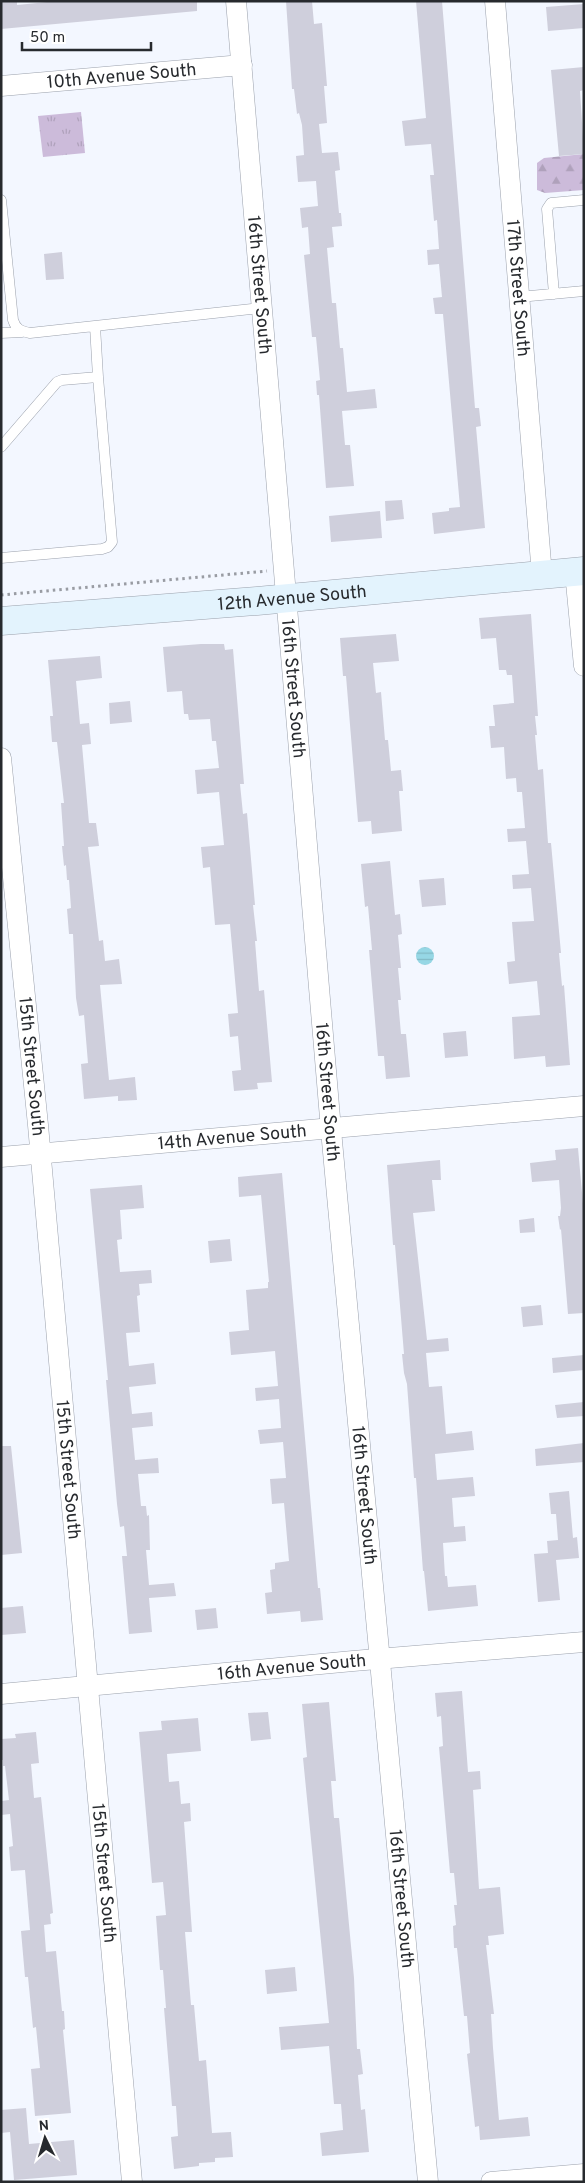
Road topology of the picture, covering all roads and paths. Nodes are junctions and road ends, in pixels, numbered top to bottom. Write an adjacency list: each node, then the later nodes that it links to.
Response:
1 (236, 1): 3 (street, 16th Street South)
2 (495, 1): 10 (street, 17th Street South)
3 (242, 65): 4 (street, 10th Avenue South); 11 (street, 16th Street South)
4 (1, 86)
5 (1, 200): 7 (lane)
6 (584, 200): 9 (lane)
7 (5, 282): 13 (lane)
8 (584, 291): 9 (lane)
9 (554, 294): 10 (lane)
10 (519, 297): 20 (street, 17th Street South)
11 (261, 308): 12 (lane); 18 (street, 16th Street South)
12 (95, 326): 13 (lane); 15 (lane)
13 (22, 332): 14 (lane)
14 (1, 333)
15 (98, 377): 16 (lane); 17 (lane)
16 (1, 447)
17 (1, 558)
18 (283, 569): 21 (path); 22 (street, 16th Street South)
19 (579, 571): 20 (street, 12th Avenue South); 24 (street)
20 (542, 575): 22 (street, 12th Avenue South)
21 (1, 595)
22 (285, 599): 23 (street, 12th Avenue South); 27 (street, 16th Street South)
23 (1, 621)
24 (584, 666)
25 (1, 758): 28 (street, 15th Street South)
26 (584, 1106): 27 (street, 14th Avenue South)
27 (331, 1130): 28 (street, 14th Avenue South); 31 (street, 16th Street South)
28 (40, 1154): 29 (street, 14th Avenue South); 32 (street, 15th Street South)
29 (1, 1158)
30 (584, 1642): 31 (street, 16th Avenue South)
31 (380, 1658): 32 (street, 16th Avenue South); 36 (street, 16th Street South)
32 (86, 1686): 33 (street, 16th Avenue South); 35 (street, 15th Street South)
33 (1, 1694)
34 (584, 2174): 37 (street)
35 (132, 2182)
36 (428, 2182)
37 (491, 2182)

